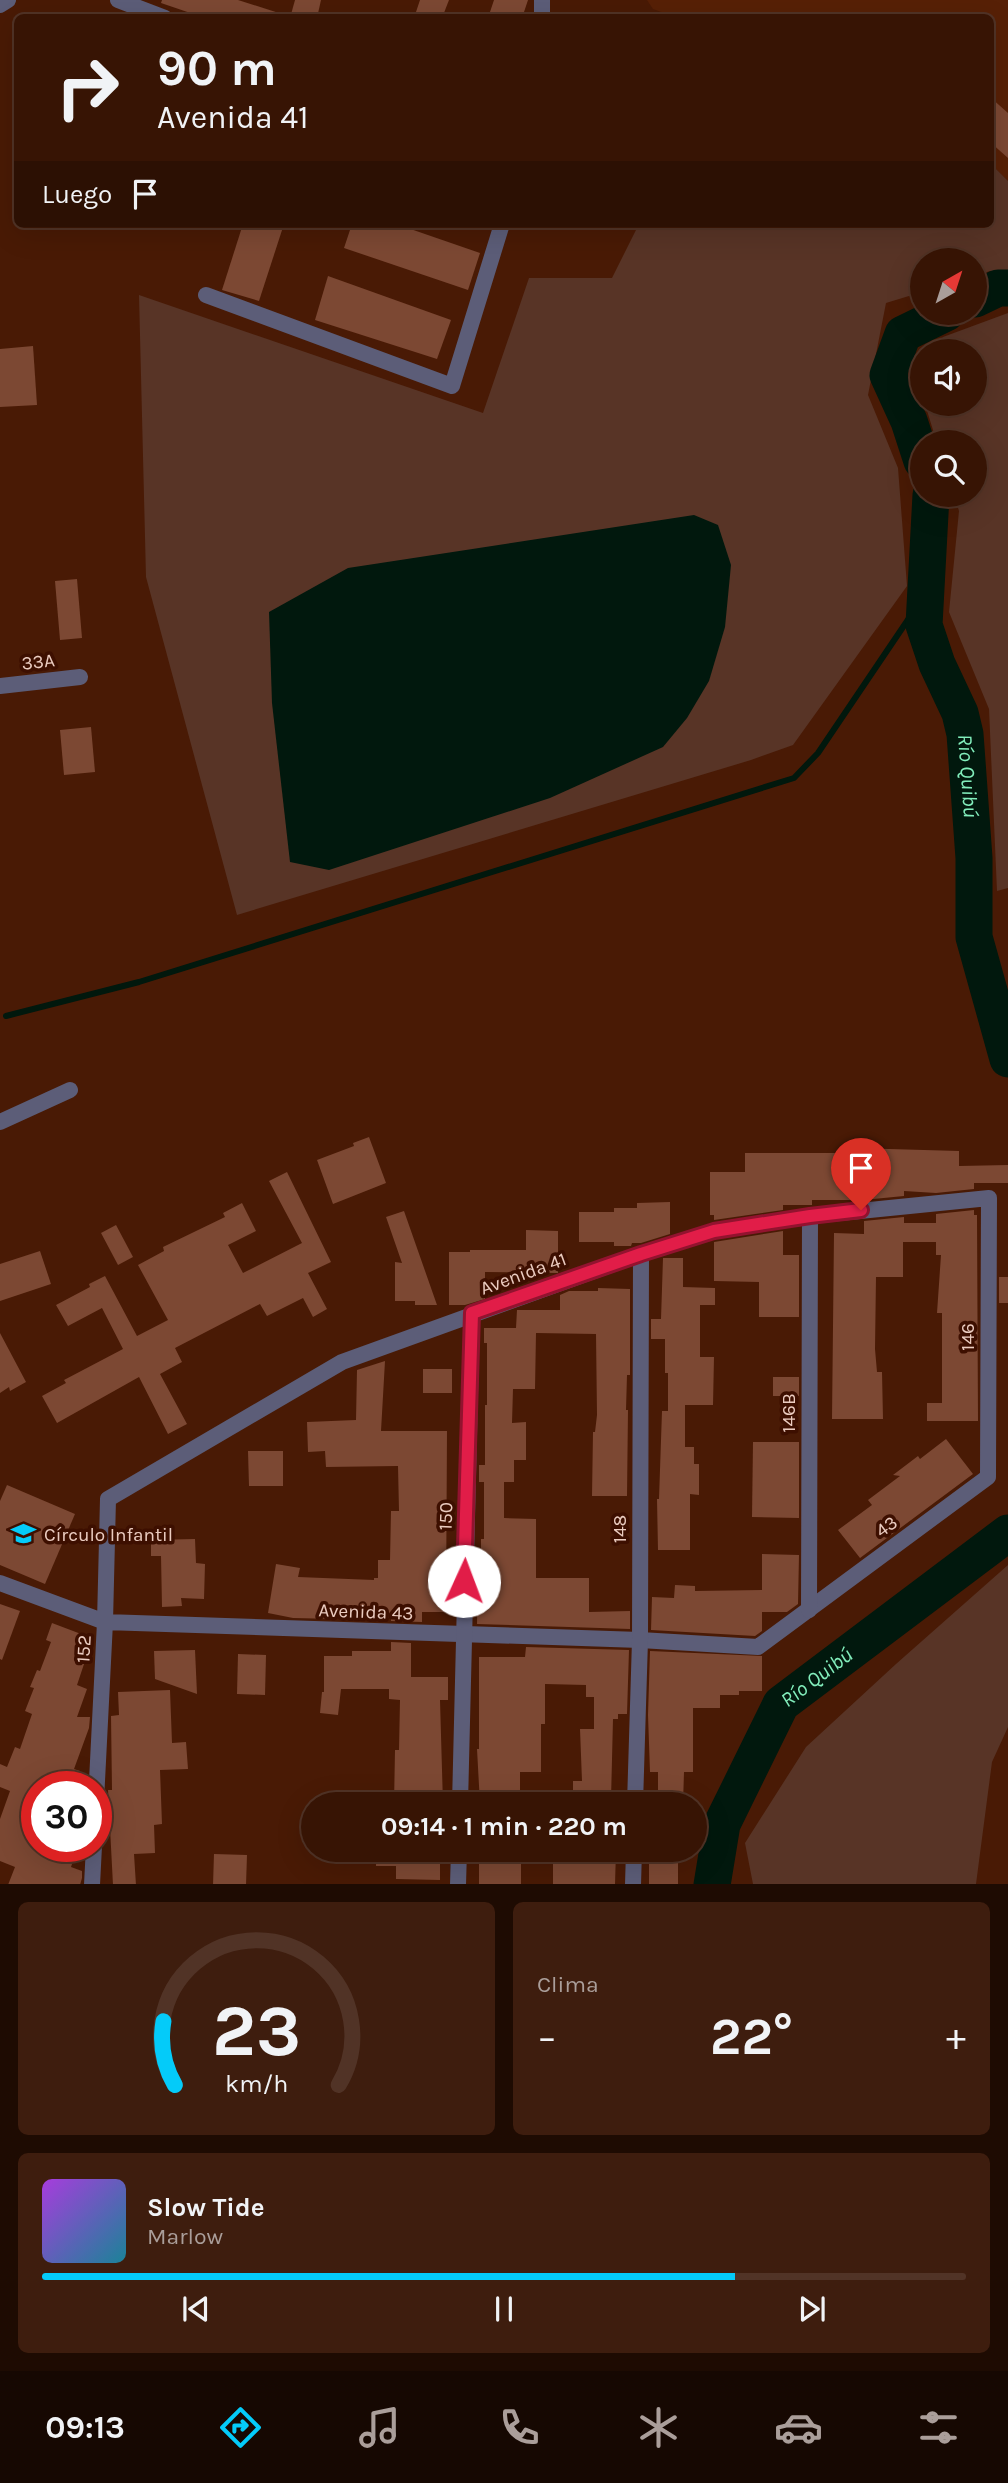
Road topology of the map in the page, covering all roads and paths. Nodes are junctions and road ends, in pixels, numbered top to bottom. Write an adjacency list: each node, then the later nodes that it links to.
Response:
1 (8, 0): 3 (street)
2 (118, 0): 4 (street)
3 (0, 5)
4 (155, 14)
5 (501, 228): 6 (street)
6 (206, 295)
7 (80, 677): 8 (street, 33A)
8 (0, 686)
9 (70, 1090): 10 (street)
10 (0, 1122)
11 (989, 1198): 12 (street, Avenida 41); 15 (street, 146)
12 (810, 1216): 13 (street, Avenida 41); 18 (street, 146B)
13 (641, 1254): 14 (street, Avenida 41); 21 (street, 148)
14 (472, 1313): 16 (street, Avenida 41); 20 (street, 150)
15 (988, 1477): 18 (street, 43)
16 (108, 1499): 19 (street, 152)
17 (0, 1583): 19 (street, Avenida 43)
18 (809, 1610): 21 (street, Avenida 43)
19 (105, 1622): 20 (street, Avenida 43); 22 (street, 152)
20 (463, 1635): 21 (street, Avenida 43); 23 (street, 150)
21 (639, 1640): 24 (street, 148)
22 (98, 1771)
23 (460, 1792)
24 (635, 1792)
25 (93, 1862): 28 (street)
26 (459, 1862): 29 (street)
27 (634, 1862): 30 (street)
28 (92, 1884)
29 (458, 1884)
30 (633, 1884)

